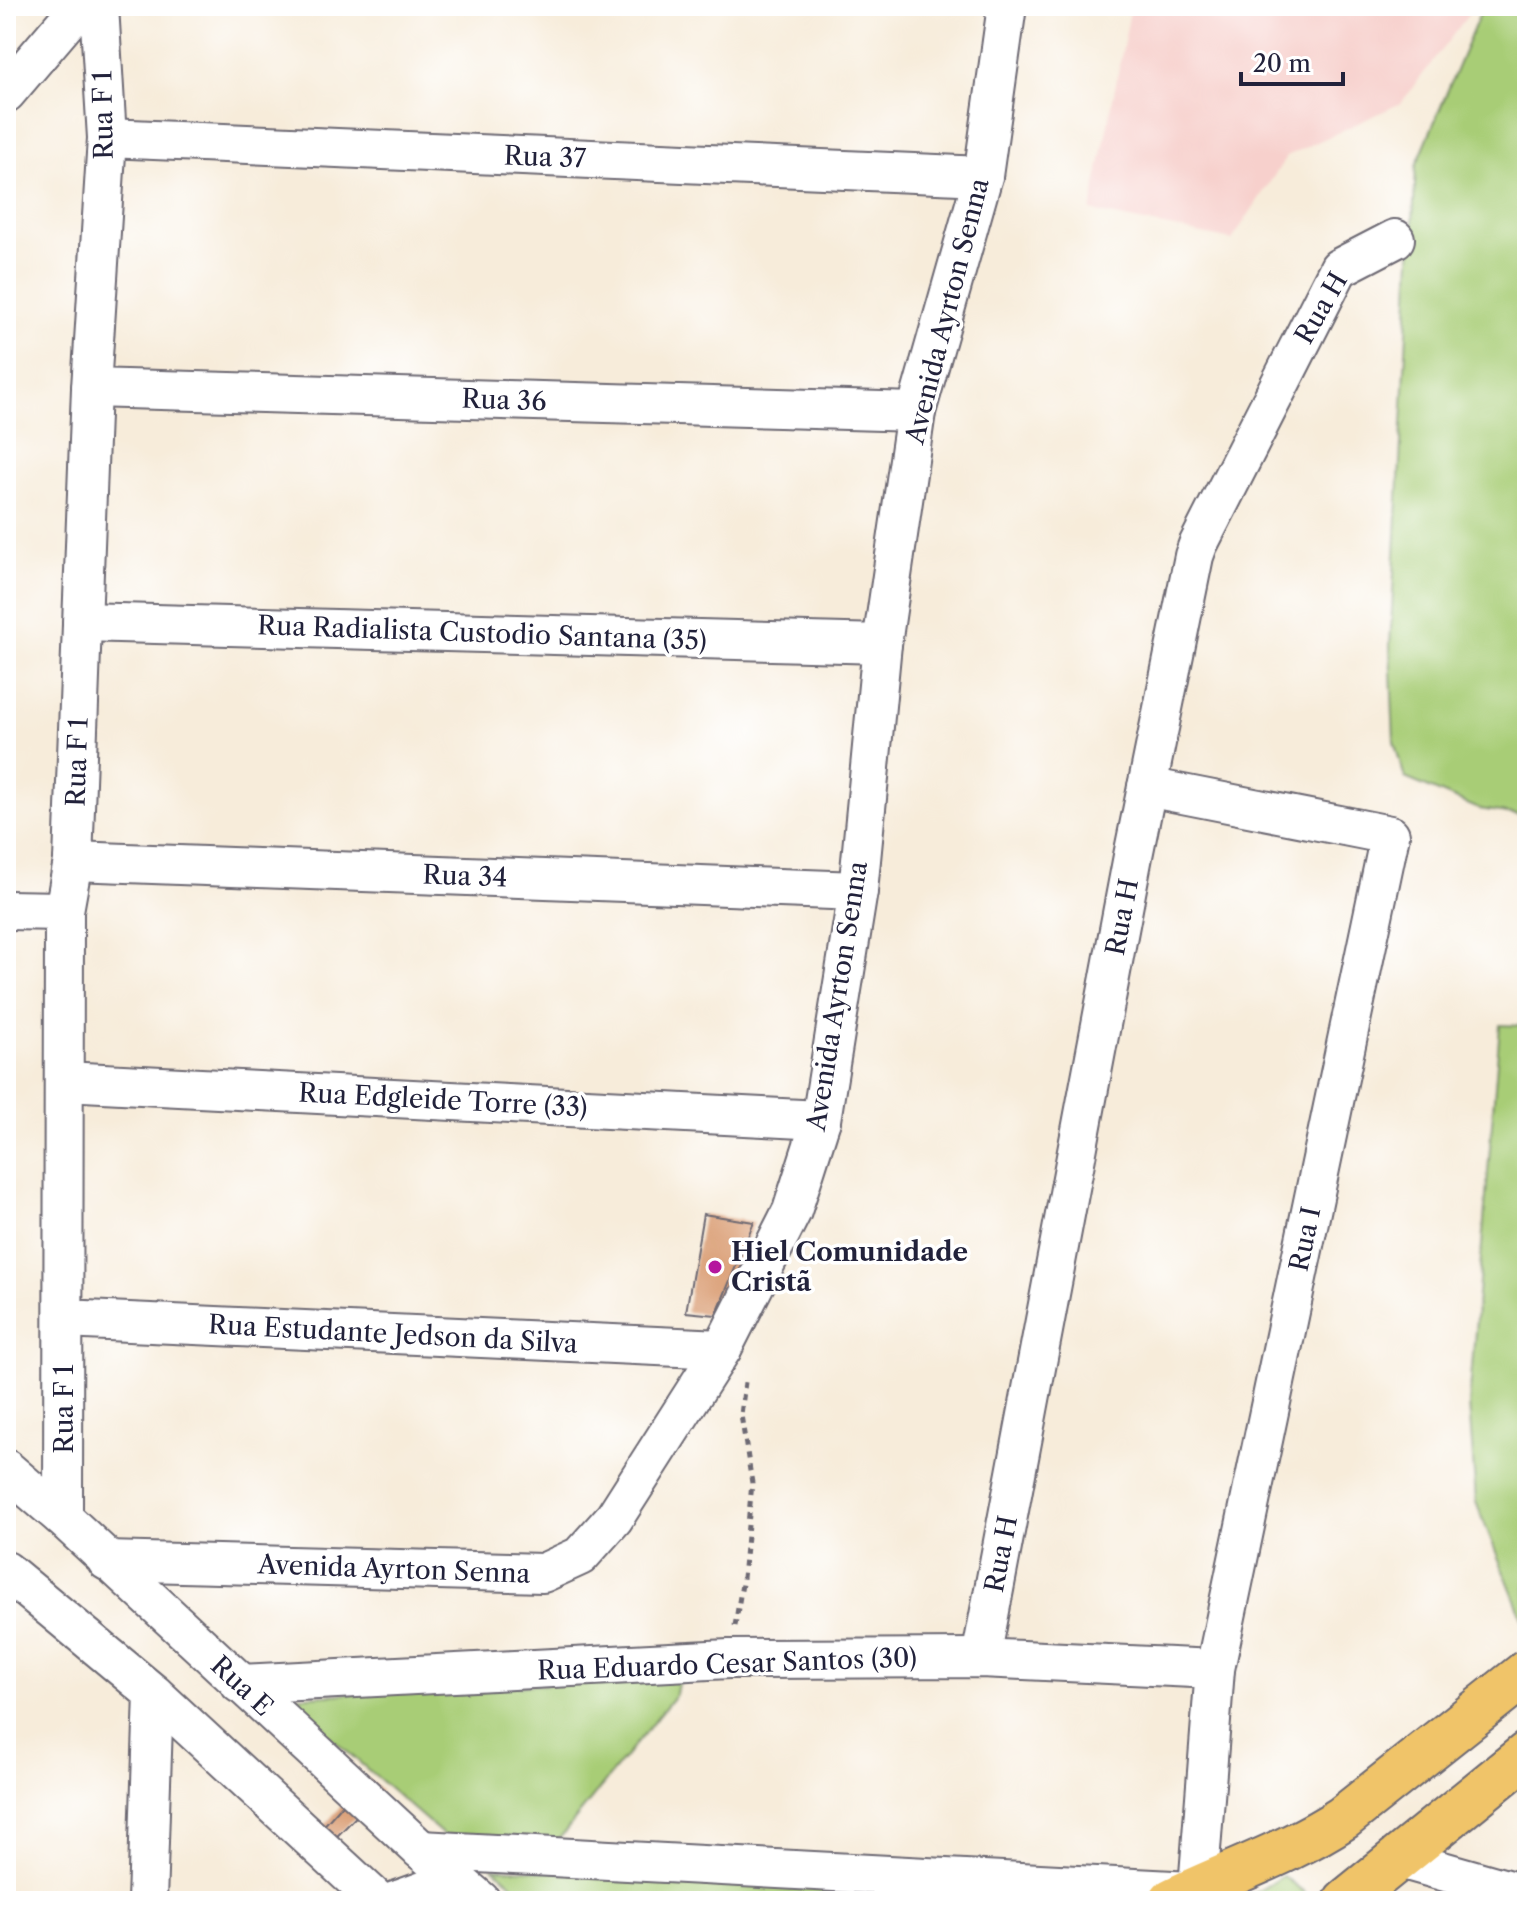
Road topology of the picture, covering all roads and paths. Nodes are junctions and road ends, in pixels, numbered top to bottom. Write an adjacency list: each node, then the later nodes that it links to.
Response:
1 (80, 6): 4 (street)
2 (99, 6): 5 (street, Rua F 1)
3 (1007, 6): 6 (street, Avenida Ayrton Senna)
4 (6, 93)
5 (107, 138): 6 (street, Rua 37); 8 (street, Rua F 1)
6 (983, 176): 9 (street, Avenida Ayrton Senna)
7 (1395, 239): 12 (street, Rua H)
8 (91, 388): 9 (street, Rua 36); 10 (street, Rua F 1)
9 (916, 412): 11 (street, Avenida Ayrton Senna)
10 (82, 622): 11 (street, Rua Radialista Custodio Santana (35)); 13 (street, Rua F 1)
11 (882, 644): 14 (street, Avenida Ayrton Senna)
12 (1147, 787): 25 (street, Rua H); 27 (street, Rua I)
13 (73, 861): 14 (street, Rua 34); 16 (street, Rua F 1)
14 (858, 891): 18 (street, Avenida Ayrton Senna)
15 (6, 910): 16 (street)
16 (64, 911): 17 (street, Rua F 1)
17 (64, 1081): 18 (street, Rua Edgleide Torre (33)); 19 (street, Rua F 1)
18 (821, 1120): 20 (street, Avenida Ayrton Senna)
19 (64, 1319): 20 (street, Rua Estudante Jedson da Silva); 22 (street, Rua F 1)
20 (734, 1360): 23 (street, Avenida Ayrton Senna); 26 (path)
21 (6, 1469): 22 (street, Rua E)
22 (63, 1518): 23 (street, Rua E)
23 (107, 1561): 29 (street, Rua E)
24 (6, 1571): 30 (street)
25 (981, 1658): 26 (street, Rua Eduardo Cesar Santos (30)); 27 (street, Rua Eduardo Cesar Santos (30))
26 (729, 1659): 29 (street, Rua Eduardo Cesar Santos (30))
27 (1215, 1669): 35 (street, Rua I)
28 (1527, 1672): 35 (main road)
29 (240, 1684): 32 (street, Rua E)
30 (154, 1694): 37 (street); 38 (street)
31 (1527, 1754): 33 (main road)
32 (421, 1850): 34 (street, Rua E); 35 (street)
33 (1400, 1859): 36 (street); 40 (main road)
34 (468, 1890): 39 (street)
35 (1187, 1893)
36 (1527, 1895)
37 (147, 1901)
38 (378, 1901)
39 (395, 1901)
40 (1346, 1901)

